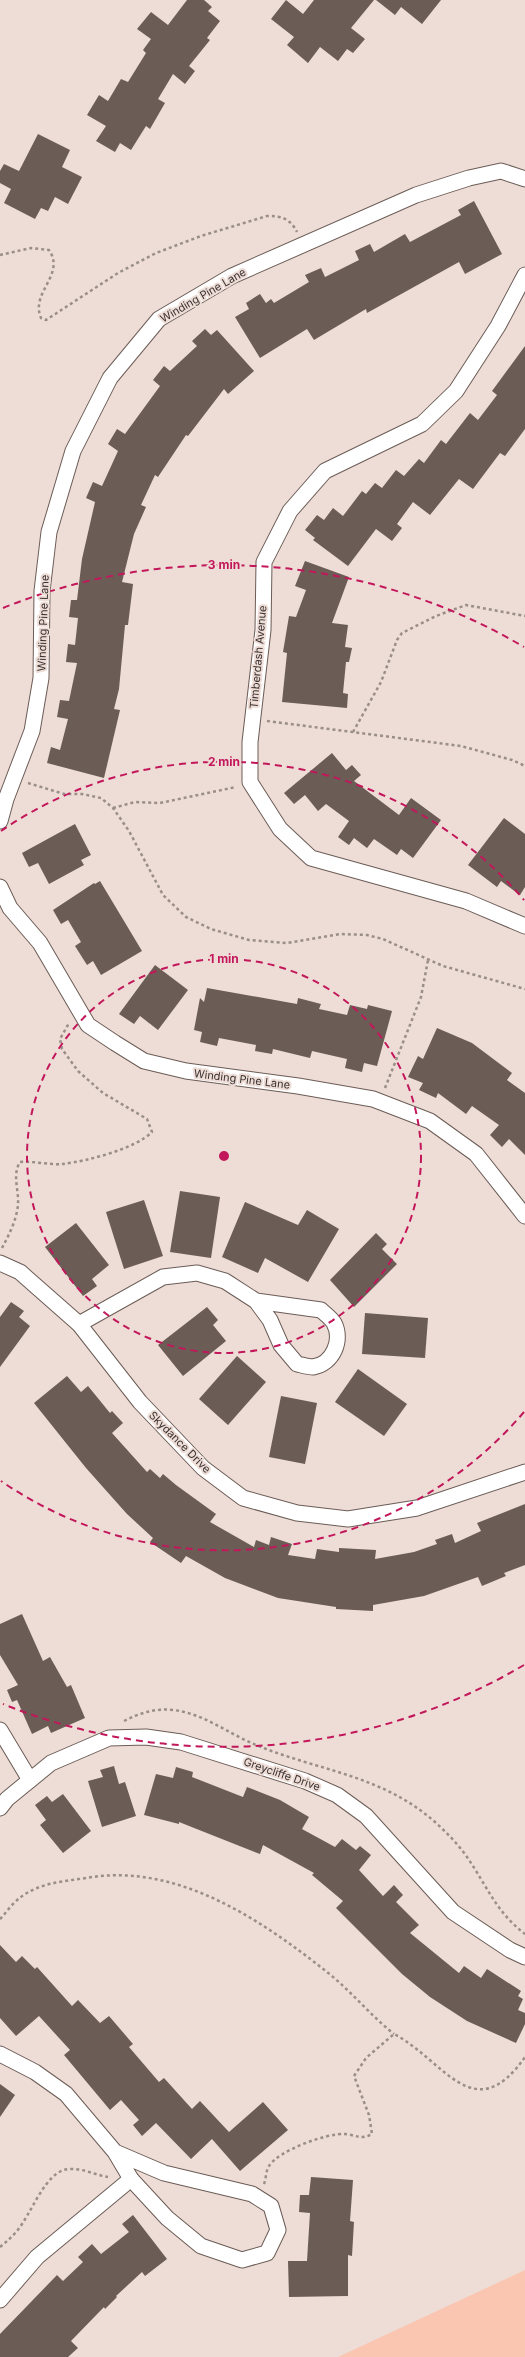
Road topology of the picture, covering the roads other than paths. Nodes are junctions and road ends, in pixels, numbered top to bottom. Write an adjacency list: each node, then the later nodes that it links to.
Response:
1 (525, 179): 3 (street, Winding Pine Lane)
2 (525, 275): 5 (street, Timberdash Avenue)
3 (0, 821)
4 (0, 887): 6 (street, Winding Pine Lane)
5 (525, 926)
6 (525, 1216)
7 (0, 1263): 9 (street, Skydance Drive)
8 (256, 1301): 8 (street); 9 (street)
9 (79, 1324): 10 (street, Skydance Drive)
10 (525, 1472)
11 (0, 1730): 12 (street)
12 (30, 1780): 13 (street, Greycliffe Drive); 14 (street, Greycliffe Drive)
13 (0, 1808)
14 (525, 1957)
15 (0, 2054): 16 (street)
16 (115, 2152): 17 (street); 17 (street)
17 (130, 2179): 18 (street)
18 (0, 2300)

